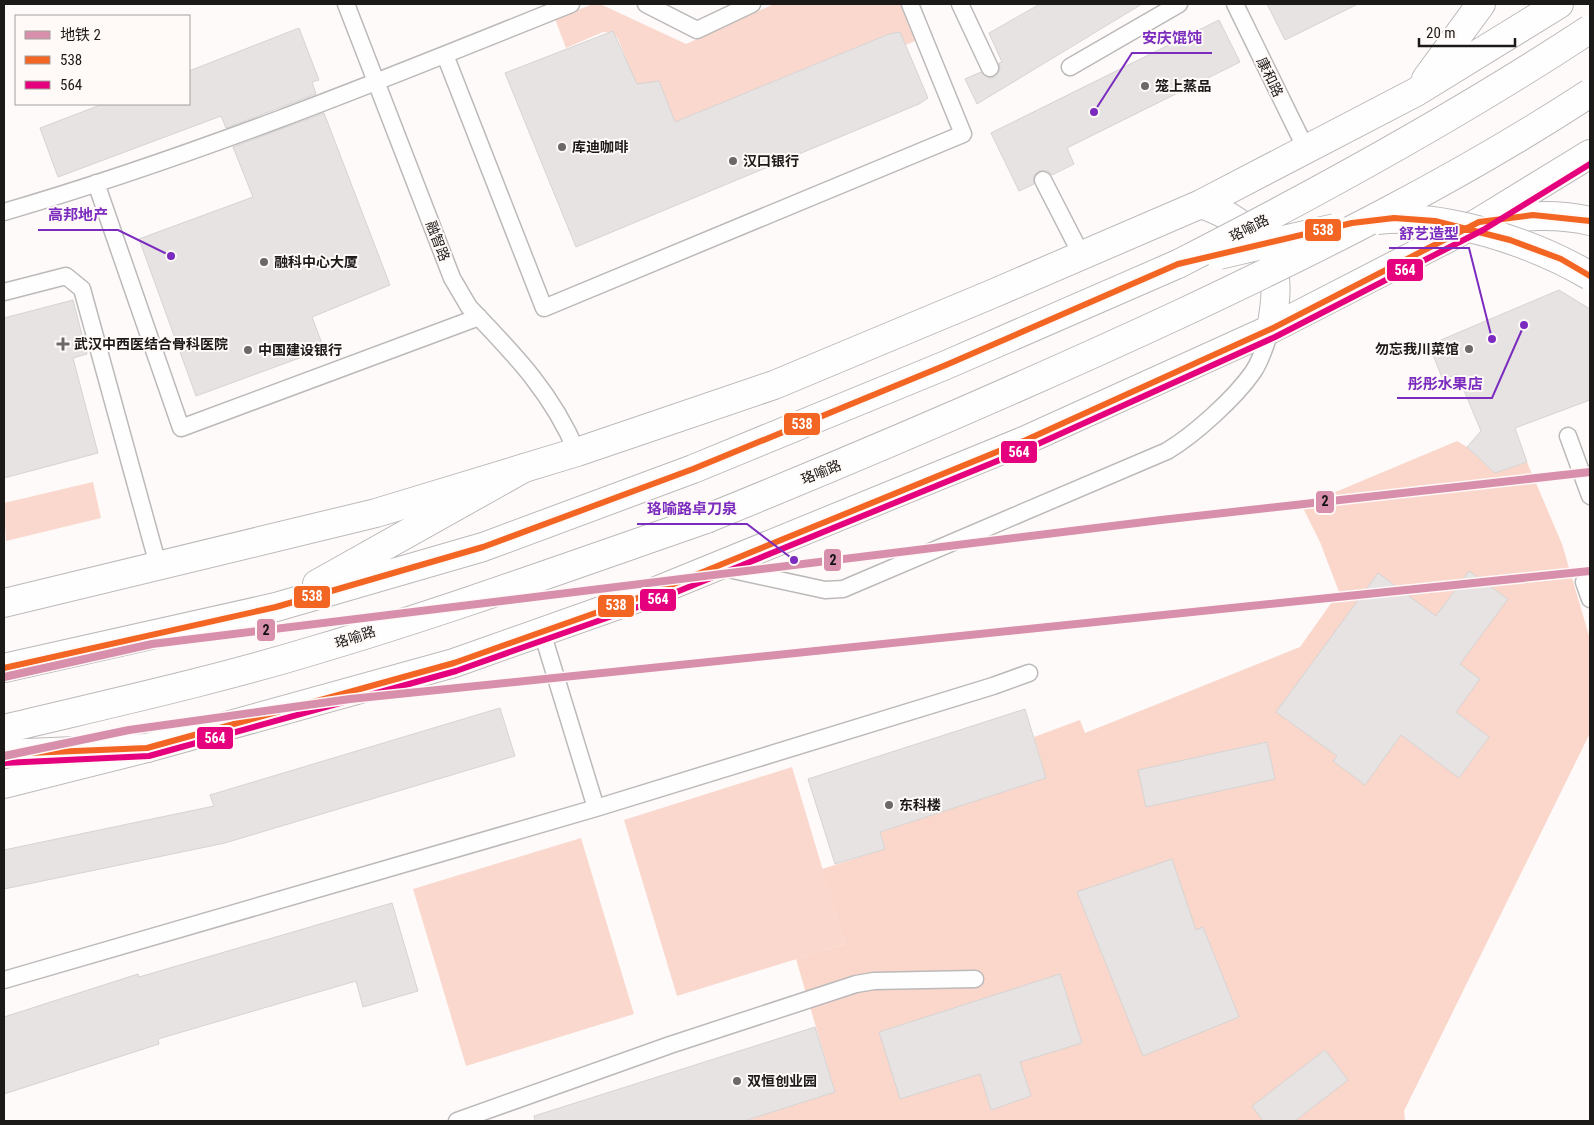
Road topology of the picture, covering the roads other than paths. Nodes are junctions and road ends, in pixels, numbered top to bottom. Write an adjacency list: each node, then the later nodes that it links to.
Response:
1 (346, 4): 15 (lane, 融智路)
2 (571, 4): 12 (lane)
3 (646, 4): 4 (lane)
4 (752, 4)
5 (910, 4): 12 (lane)
6 (960, 4): 14 (lane)
7 (1179, 4): 13 (lane)
8 (1234, 4): 18 (lane, 康和路)
9 (1481, 4): 16 (main road)
10 (1559, 4): 16 (main road)
11 (1590, 29): 27 (main road, 珞喻路, bridge)
12 (445, 55): 15 (lane)
13 (1070, 67)
14 (990, 68)
15 (377, 82): 21 (lane); 30 (lane, 融智路)
16 (1416, 92): 18 (main road)
17 (1590, 94): 45 (main road, 珞喻路, bridge)
18 (1306, 149): 22 (main road)
19 (1590, 154): 24 (main road)
20 (1043, 180): 26 (lane)
21 (96, 183): 23 (lane); 30 (lane)
22 (1201, 204): 26 (main road); 31 (main road)
23 (4, 212)
24 (1479, 222): 25 (main road); 31 (main road)
25 (1590, 222)
26 (1082, 256): 33 (main road)
27 (1178, 264): 28 (main road, bridge); 41 (main road, 珞喻路)
28 (1590, 276)
29 (4, 292): 36 (lane)
30 (479, 317): 33 (lane, 融智路)
31 (1271, 329): 37 (main road); 37 (lane)
32 (1568, 436): 35 (lane)
33 (577, 452): 34 (main road)
34 (524, 468): 36 (main road); 41 (main road)
35 (1590, 496)
36 (158, 565): 40 (main road)
37 (717, 567): 42 (main road)
38 (1590, 580): 39 (lane)
39 (1590, 599)
40 (4, 603)
41 (276, 606): 43 (main road, 珞喻路)
42 (542, 632): 46 (main road); 49 (lane)
43 (4, 668)
44 (1029, 672): 49 (lane)
45 (4, 728)
46 (147, 748): 47 (main road); 48 (main road)
47 (4, 754)
48 (4, 784)
49 (596, 808): 51 (lane)
50 (975, 979): 52 (lane)
51 (4, 980)
52 (458, 1121)

